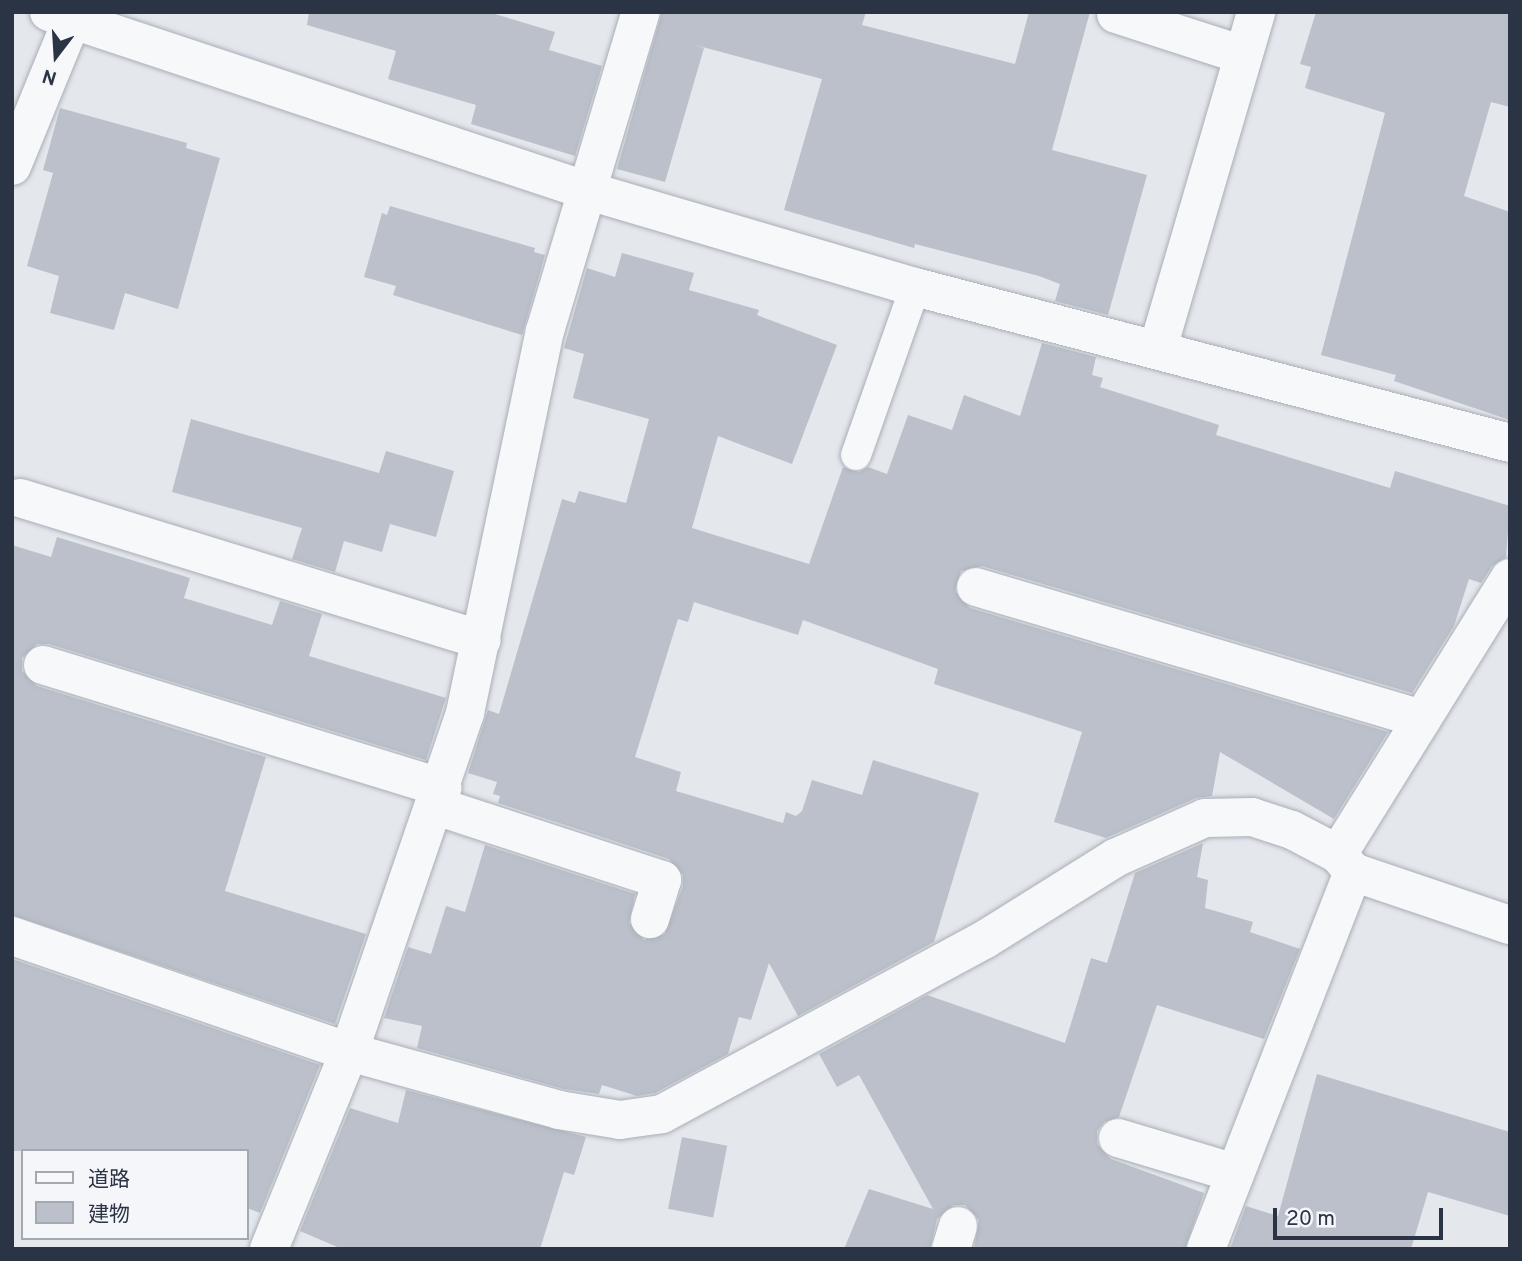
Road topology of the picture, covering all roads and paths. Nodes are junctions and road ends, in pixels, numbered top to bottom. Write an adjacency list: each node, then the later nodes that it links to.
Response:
1 (642, 12): 8 (street)
2 (1256, 12): 6 (street)
3 (1116, 14): 6 (street)
4 (60, 16): 5 (street); 7 (street)
5 (151, 28): 8 (street)
6 (1243, 55): 10 (street)
7 (12, 166)
8 (585, 190): 9 (street); 16 (street)
9 (915, 287): 10 (street); 12 (lane)
10 (1158, 348): 11 (street)
11 (1510, 443)
12 (856, 455)
13 (20, 498): 16 (street)
14 (1510, 578): 18 (street)
15 (976, 587): 18 (street)
16 (482, 640): 19 (street)
17 (43, 665): 19 (street)
18 (1422, 719): 20 (street)
19 (439, 797): 21 (street); 24 (street)
20 (1345, 863): 22 (street); 24 (street); 26 (street)
21 (650, 919)
22 (1510, 925)
23 (12, 936): 24 (street)
24 (349, 1052): 27 (street)
25 (1118, 1138): 26 (street)
26 (1235, 1173): 28 (street)
27 (269, 1249)
28 (1206, 1249)

